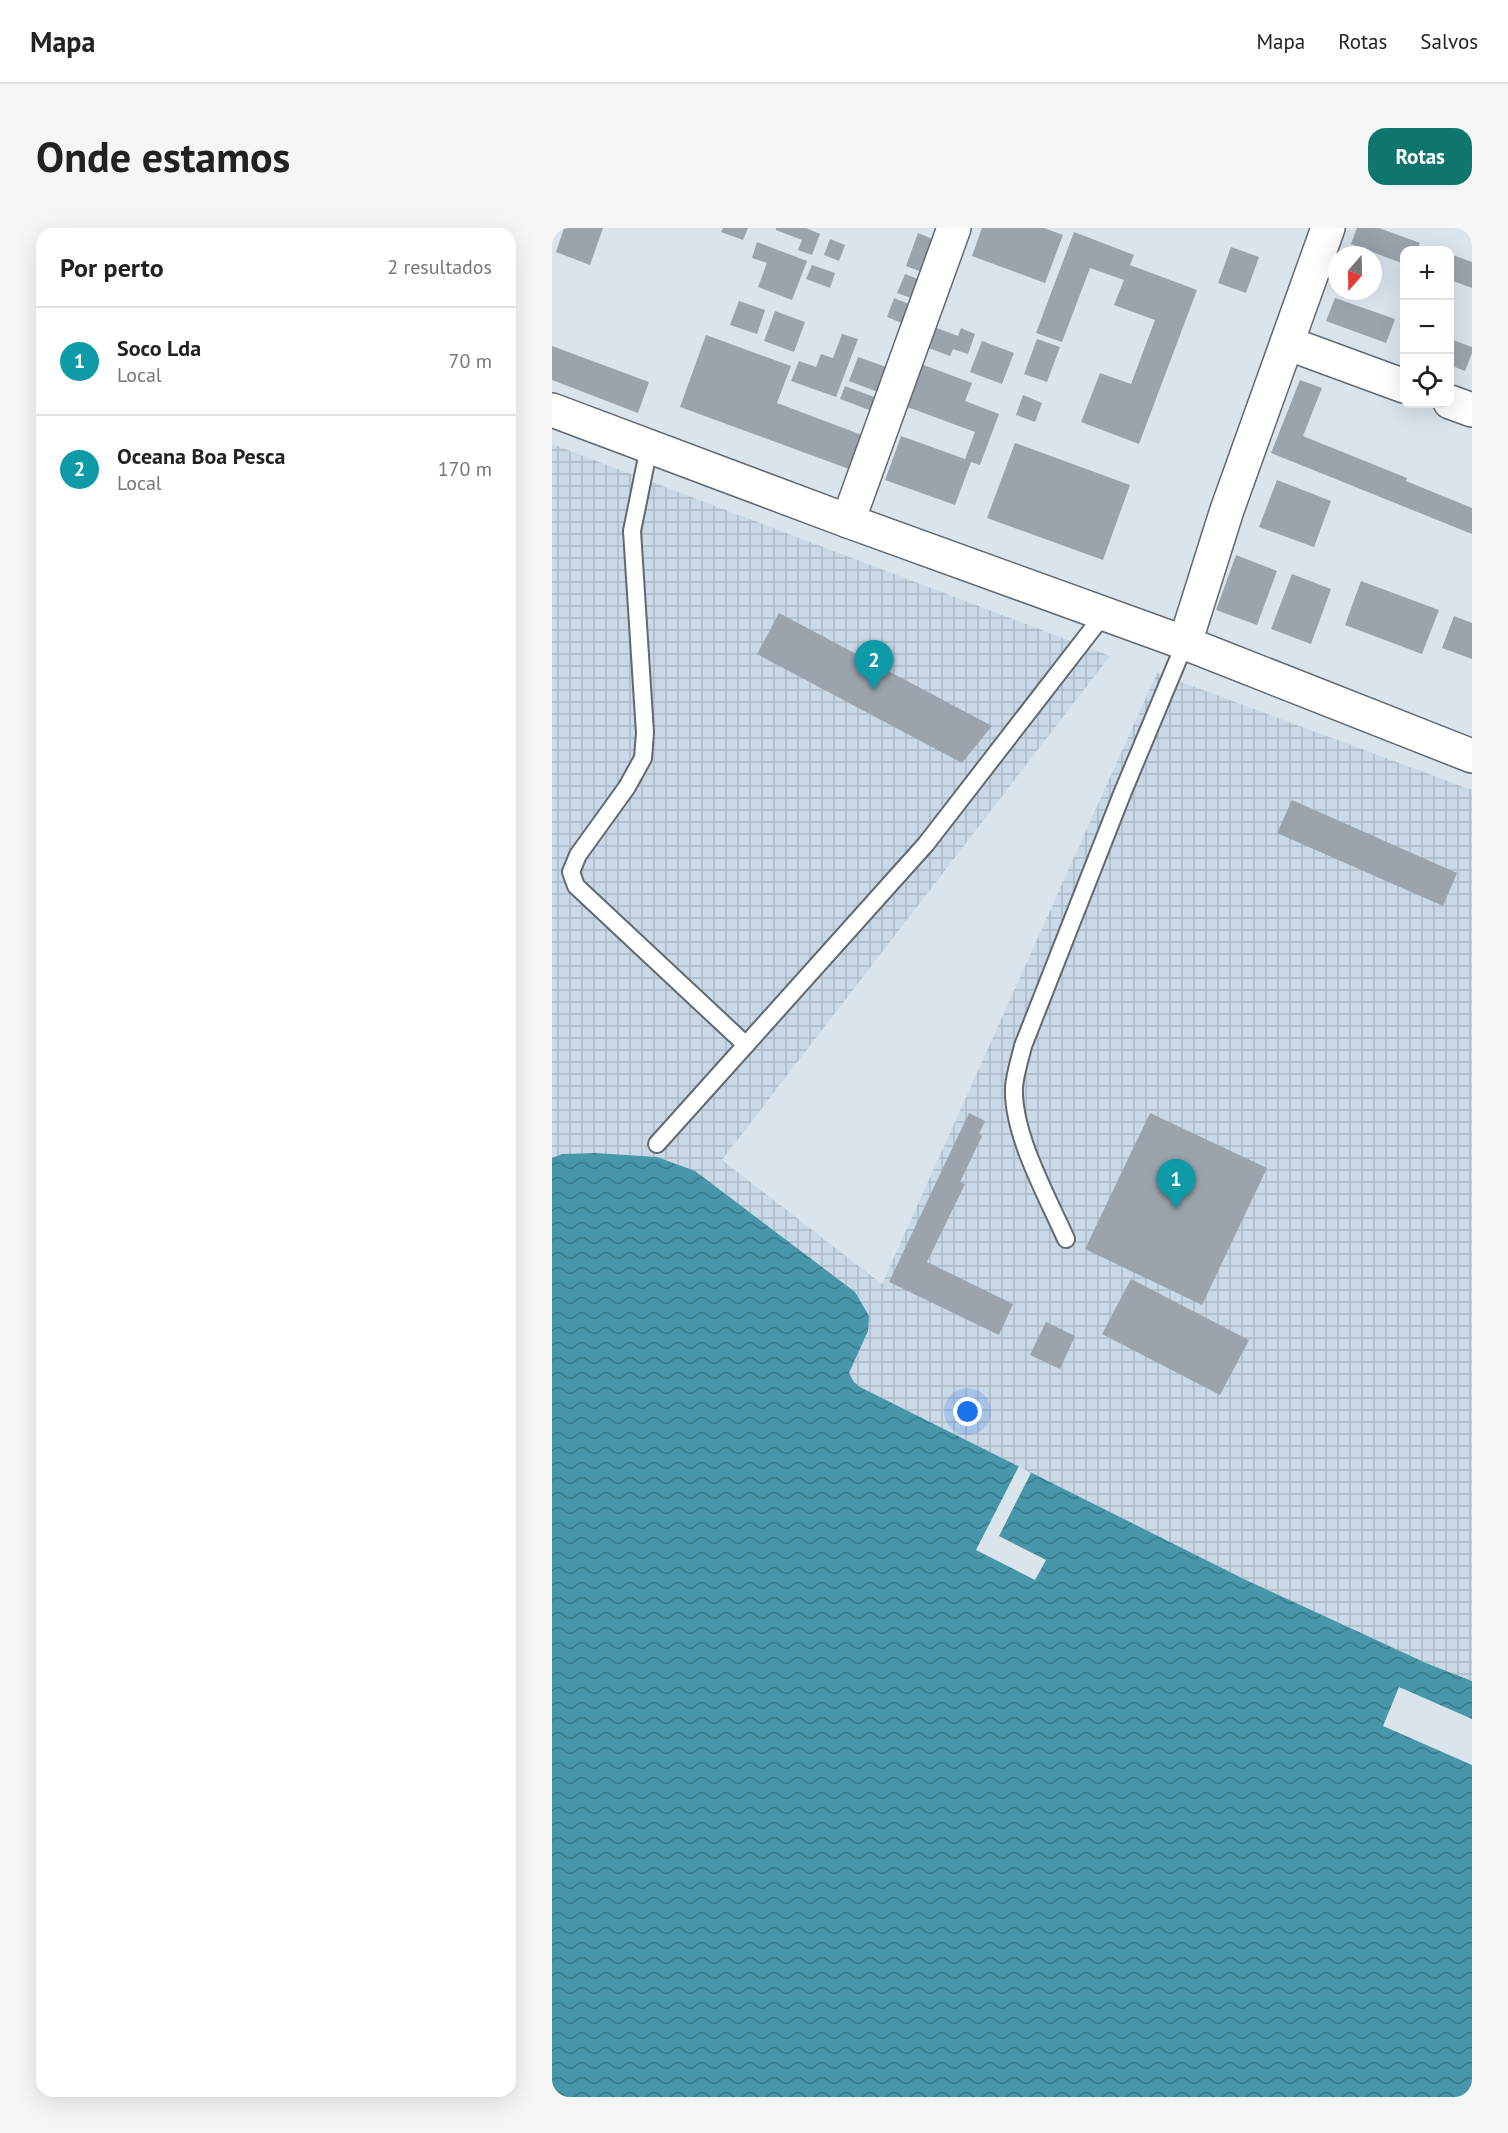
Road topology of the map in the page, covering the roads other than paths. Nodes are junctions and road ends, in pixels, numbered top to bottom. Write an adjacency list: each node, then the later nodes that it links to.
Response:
1 (954, 228): 9 (street)
2 (1328, 228): 3 (street)
3 (1287, 342): 4 (street); 11 (street)
4 (1400, 384)
5 (1454, 404): 7 (street)
6 (552, 410): 8 (street)
7 (1472, 410)
8 (649, 447): 9 (street); 13 (lane)
9 (848, 521): 10 (street)
10 (1104, 614): 11 (street); 13 (lane)
11 (1185, 643): 12 (street); 15 (lane)
12 (1472, 756)
13 (746, 1044): 14 (lane)
14 (657, 1144)
15 (1066, 1239)

